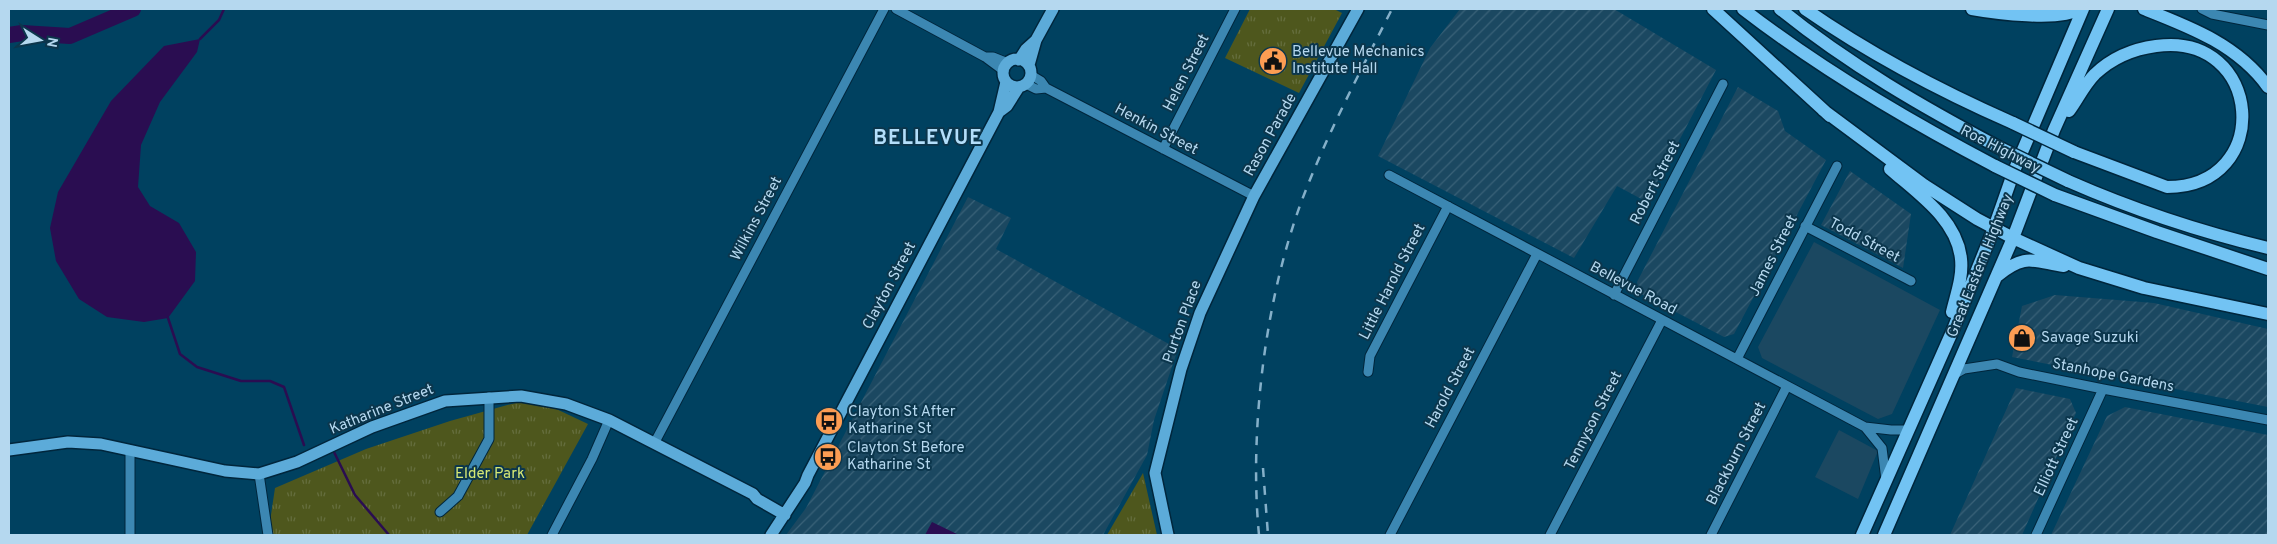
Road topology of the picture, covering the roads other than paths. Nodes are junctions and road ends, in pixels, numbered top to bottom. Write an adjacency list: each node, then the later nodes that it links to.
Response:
1 (884, 9): 54 (street, Wilkins Street)
2 (896, 9): 19 (street)
3 (1053, 9): 20 (main road, Clayton Street)
4 (1235, 9): 26 (street, Helen Street)
5 (1358, 9): 29 (main road, Rason Parade)
6 (1713, 9): 23 (highway)
7 (1743, 9): 37 (highway, Roe Highway, bridge)
8 (1780, 9): 34 (highway, Roe Highway, bridge)
9 (1805, 9): 25 (highway, bridge)
10 (1972, 9): 11 (highway)
11 (2079, 9)
12 (2083, 9): 18 (highway, Great Eastern Highway)
13 (2092, 9): 18 (highway)
14 (2108, 9): 25 (highway, Great Eastern Highway)
15 (2144, 9): 22 (highway)
16 (2202, 9): 17 (street)
17 (2268, 25)
18 (2075, 30): 32 (highway, Great Eastern Highway)
19 (1006, 72): 20 (main road); 20 (main road); 24 (main road, Clayton Street)
20 (1025, 74): 24 (main road, Clayton Street); 26 (street, Henkin Street)
21 (1723, 84): 40 (street, Robert Street)
22 (2268, 87)
23 (1823, 110): 32 (highway); 43 (highway)
24 (999, 112): 60 (main road, Clayton Street)
25 (2054, 130): 33 (highway, Great Eastern Highway)
26 (1163, 149): 29 (street, Henkin Street)
27 (1836, 166): 31 (street, James Street)
28 (1389, 175): 30 (street, Bellevue Road)
29 (1254, 196): 66 (main road, Purton Place)
30 (1448, 206): 35 (street, Bellevue Road); 45 (street, Little Harold Street)
31 (1805, 226): 39 (street, Todd Street); 44 (street, James Street)
32 (1994, 228): 33 (highway); 43 (highway, Great Eastern Highway)
33 (2013, 238): 36 (highway); 38 (highway, Great Eastern Highway)
34 (2268, 248)
35 (1537, 254): 40 (street, Bellevue Road); 67 (street, Harold Street)
36 (2079, 268): 38 (highway); 41 (highway)
37 (2268, 269)
38 (1996, 277): 46 (highway, Great Eastern Highway)
39 (1911, 281)
40 (1614, 295): 42 (street, Bellevue Road)
41 (2268, 314)
42 (1662, 320): 44 (street, Bellevue Road); 68 (street, Tennyson Street)
43 (1952, 332): 53 (highway, Great Eastern Highway)
44 (1737, 359): 47 (street, Bellevue Road)
45 (1368, 372)
46 (1955, 374): 48 (street, Stanhope Gardens); 71 (highway, Great Eastern Highway)
47 (1787, 386): 52 (street, Bellevue Road); 69 (street, Blackburn Street)
48 (2103, 389): 51 (street, Stanhope Gardens); 72 (street, Elliott Street)
49 (489, 397): 50 (main road, Katharine Street); 57 (main road, Katharine Street); 59 (street)
50 (609, 420): 54 (main road, Katharine Street); 63 (street)
51 (2268, 420)
52 (1865, 427): 53 (street, Bellevue Road); 58 (street, Bellevue Road)
53 (1908, 430): 58 (highway, Great Eastern Highway)
54 (655, 442): 60 (main road, Katharine Street)
55 (9, 450): 56 (main road, Katharine Street)
56 (130, 451): 57 (main road, Katharine Street); 61 (street)
57 (259, 474): 62 (street)
58 (1886, 480): 70 (highway, Great Eastern Highway)
59 (440, 512)
60 (784, 512): 64 (main road, Clayton Street); 65 (main road, Clayton Street)
61 (130, 535)
62 (268, 535)
63 (552, 535)
64 (764, 535)
65 (771, 535)
66 (1168, 535)
67 (1390, 535)
68 (1550, 535)
69 (1711, 535)
70 (1862, 535)
71 (1884, 535)
72 (2036, 535)

